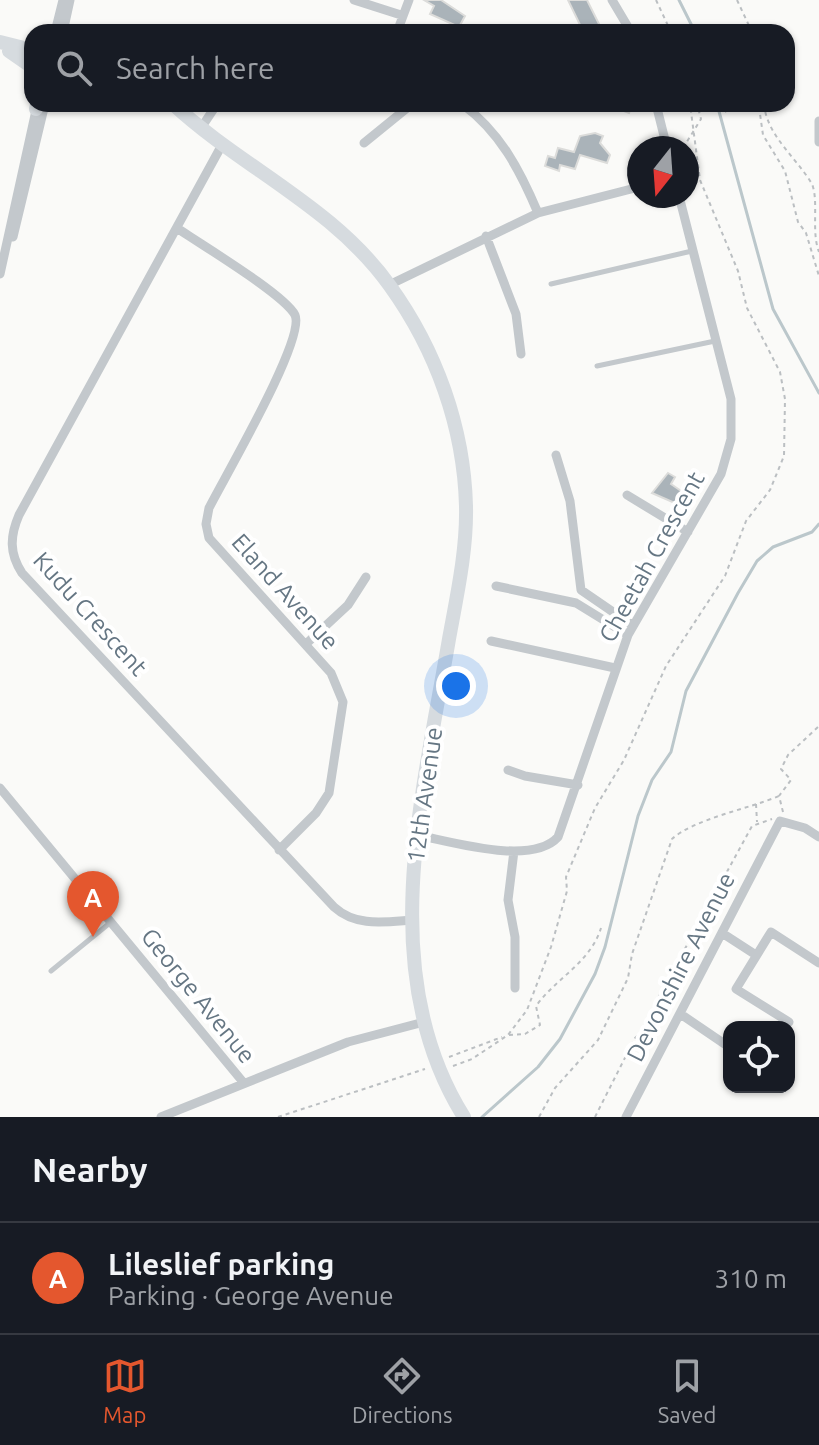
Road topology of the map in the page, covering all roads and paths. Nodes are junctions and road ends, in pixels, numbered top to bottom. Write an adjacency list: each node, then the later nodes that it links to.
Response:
1 (63, 0): 9 (street)
2 (70, 0): 10 (street)
3 (354, 0): 8 (street)
4 (409, 0): 8 (street)
5 (612, 0): 12 (street)
6 (656, 0): 13 (path)
7 (737, 0): 14 (path)
8 (401, 15): 11 (street)
9 (57, 24)
10 (65, 24)
11 (399, 24)
12 (626, 24)
13 (667, 24)
14 (748, 24)
15 (3, 48): 16 (street); 17 (street); 18 (street)
16 (24, 49)
17 (24, 55)
18 (24, 62)
19 (37, 112): 44 (street)
20 (182, 112): 30 (street, 12th Avenue)
21 (212, 112): 30 (street)
22 (402, 112): 36 (street)
23 (471, 112): 39 (street)
24 (658, 112): 32 (street)
25 (692, 112): 31 (path)
26 (699, 112): 31 (path)
27 (760, 112): 45 (path)
28 (767, 112): 43 (path)
29 (819, 121): 34 (street)
30 (201, 128): 35 (street, 12th Avenue)
31 (695, 130): 33 (path); 83 (path)
32 (664, 136)
33 (691, 136)
34 (819, 142)
35 (223, 143): 40 (street, Kudu Crescent); 47 (street, 12th Avenue)
36 (364, 143)
37 (627, 190): 39 (street)
38 (682, 208): 42 (street, Cheetah Crescent)
39 (538, 213): 41 (street)
40 (177, 228): 59 (street, Eland Avenue); 70 (street, Kudu Crescent)
41 (486, 236): 47 (street); 49 (street)
42 (693, 250): 46 (lane); 48 (street, Cheetah Crescent)
43 (819, 252)
44 (0, 274)
45 (819, 276)
46 (551, 284)
47 (389, 285): 68 (street, 12th Avenue)
48 (716, 341): 50 (lane); 53 (street, Cheetah Crescent)
49 (521, 354)
50 (597, 366)
51 (556, 455): 56 (street)
52 (627, 495): 53 (street)
53 (688, 532): 56 (street, Cheetah Crescent)
54 (366, 577): 59 (street)
55 (496, 586): 57 (street)
56 (632, 625): 57 (street, Cheetah Crescent)
57 (628, 635): 60 (street, Cheetah Crescent)
58 (491, 641): 60 (street)
59 (306, 644): 70 (street, Eland Avenue)
60 (615, 668): 63 (street, Cheetah Crescent)
61 (819, 726): 65 (path)
62 (508, 770): 63 (street)
63 (578, 785): 71 (street, Cheetah Crescent)
64 (0, 788): 73 (street, George Avenue)
65 (779, 796): 66 (path); 67 (path)
66 (756, 804): 67 (path); 90 (path)
67 (757, 823): 91 (path)
68 (417, 835): 71 (street, Cheetah Crescent); 72 (street, 12th Avenue)
69 (819, 837): 75 (street, Devonshire Avenue)
70 (279, 850): 72 (street, Kudu Crescent)
71 (514, 851): 79 (street)
72 (413, 920): 82 (street, 12th Avenue)
73 (111, 922): 78 (lane); 86 (street, George Avenue)
74 (601, 928): 83 (path)
75 (722, 933): 76 (street); 80 (street, Devonshire Avenue)
76 (756, 955): 77 (street); 81 (street)
77 (819, 963)
78 (51, 971)
79 (515, 988)
80 (682, 1015): 84 (street); 92 (street, Devonshire Avenue)
81 (787, 1021)
82 (424, 1022): 85 (street, 12th Avenue); 86 (street)
83 (508, 1035): 85 (path); 85 (path)
84 (723, 1043)
85 (440, 1067): 88 (path); 89 (street, 12th Avenue)
86 (243, 1082): 87 (street)
87 (161, 1117)
88 (278, 1117)
89 (464, 1117)
90 (539, 1117)
91 (595, 1117)
92 (626, 1117)

